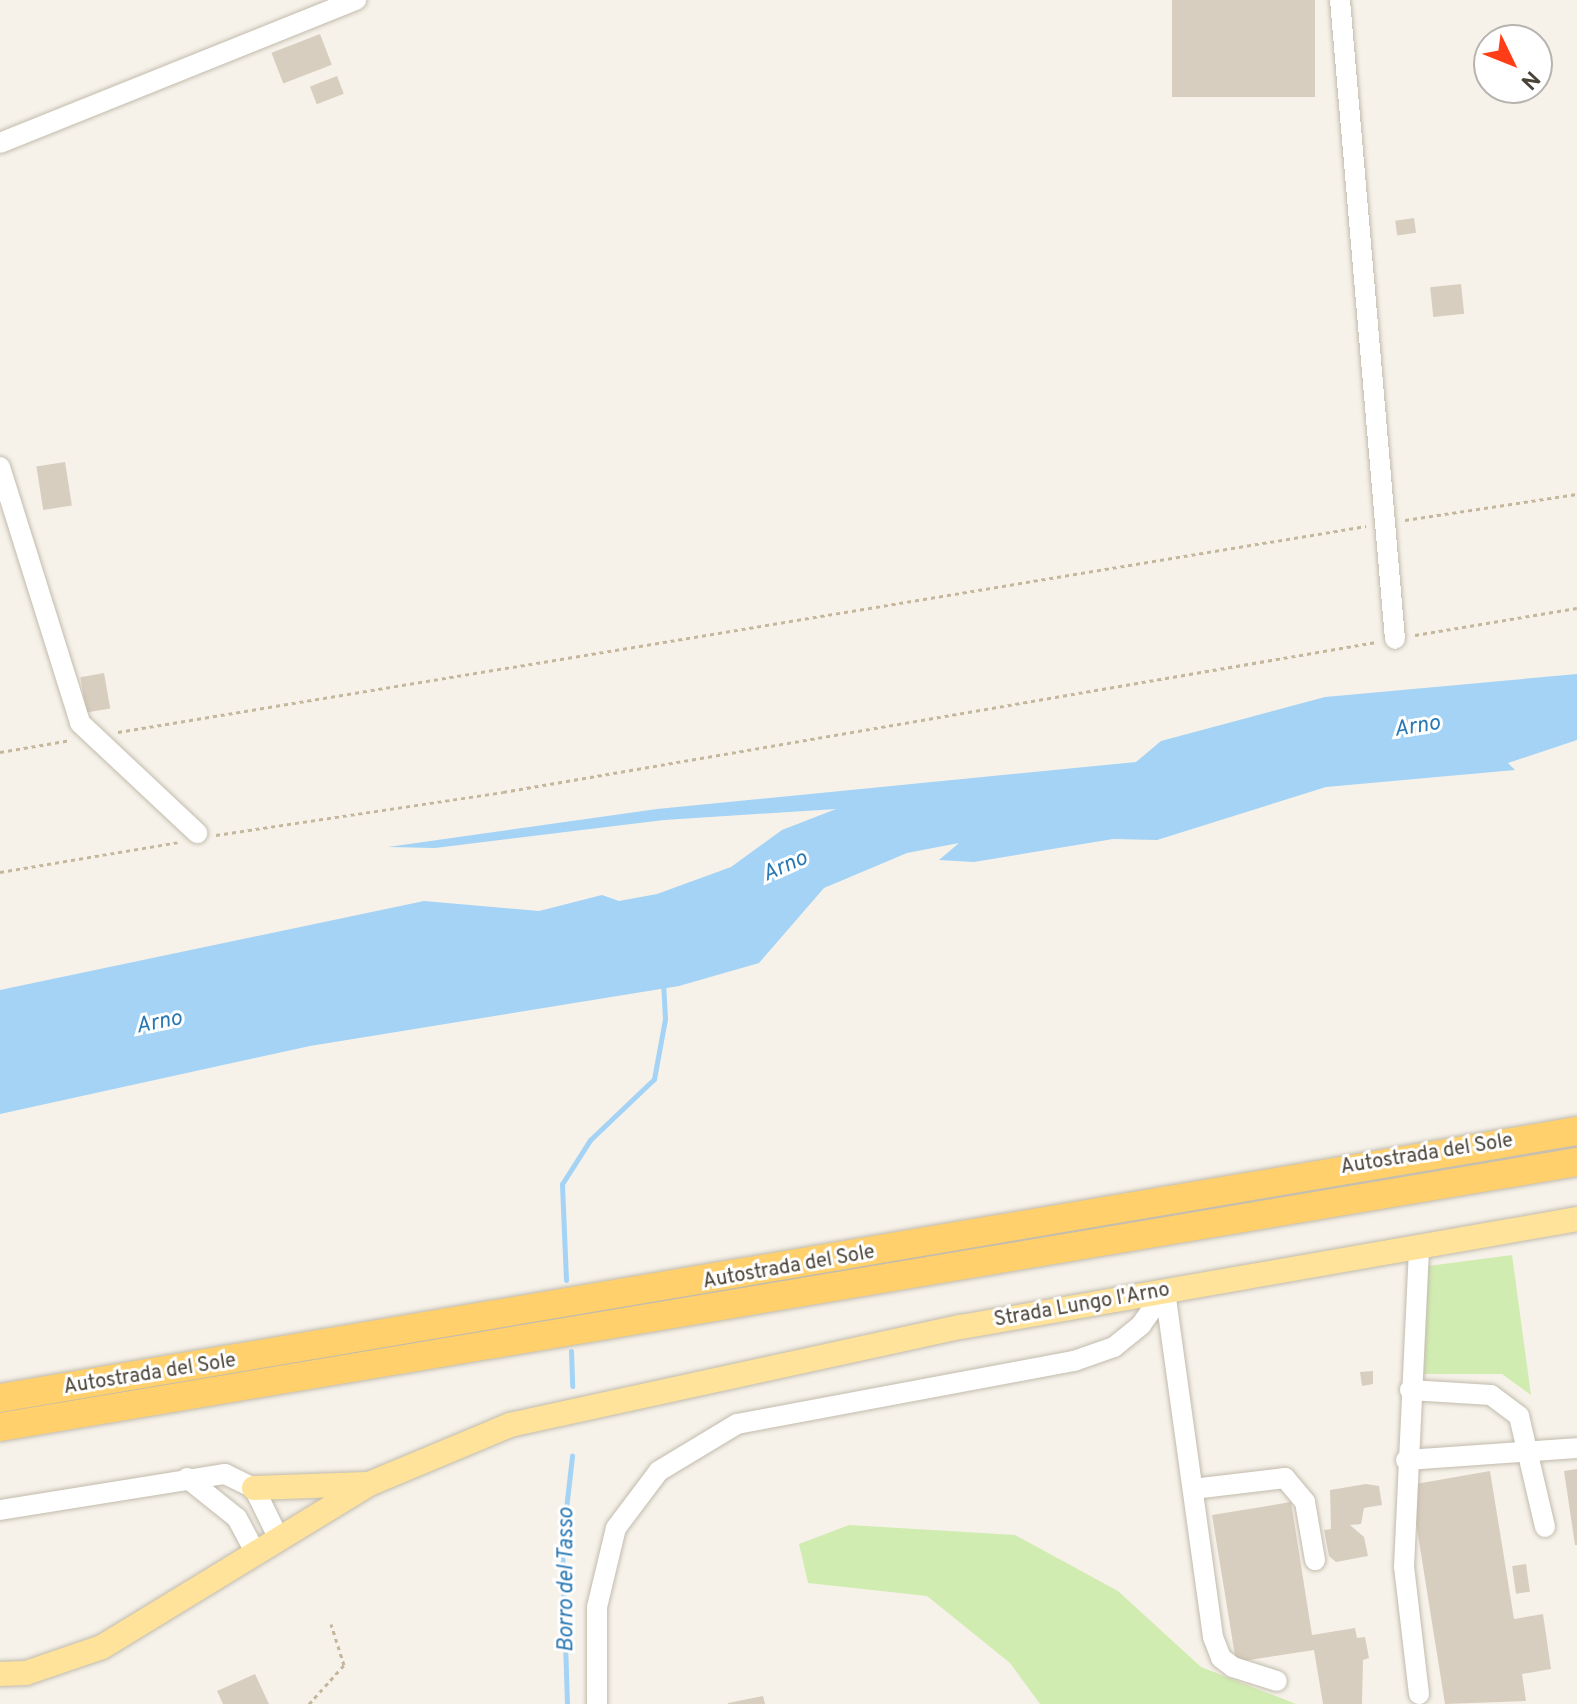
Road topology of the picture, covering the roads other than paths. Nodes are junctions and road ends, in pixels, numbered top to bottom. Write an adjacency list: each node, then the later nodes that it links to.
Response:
1 (356, 0): 3 (street)
2 (1340, 0): 5 (street)
3 (0, 143)
4 (0, 467): 6 (street)
5 (1395, 639)
6 (197, 833)
7 (1577, 1131): 13 (highway, Autostrada del Sole)
8 (1577, 1162): 14 (highway, Autostrada del Sole)
9 (1577, 1219): 10 (main road, Strada Lungo l'Arno)
10 (1419, 1245): 11 (main road, Strada Lungo l'Arno); 12 (street)
11 (1165, 1291): 19 (main road, Strada Lungo l'Arno); 21 (street); 30 (street)
12 (1410, 1390): 16 (street); 17 (street)
13 (0, 1398)
14 (0, 1427)
15 (1577, 1448): 16 (street)
16 (1525, 1454): 17 (street); 23 (street)
17 (1406, 1460): 29 (street)
18 (187, 1478): 20 (street); 22 (street); 25 (street)
19 (369, 1484): 20 (main road); 24 (main road)
20 (254, 1488): 24 (street)
21 (1193, 1489): 26 (street); 28 (street)
22 (0, 1510)
23 (1545, 1527)
24 (279, 1539): 25 (main road)
25 (256, 1553): 27 (main road)
26 (1315, 1560)
27 (0, 1674)
28 (1277, 1681)
29 (1419, 1694)
30 (597, 1704)

